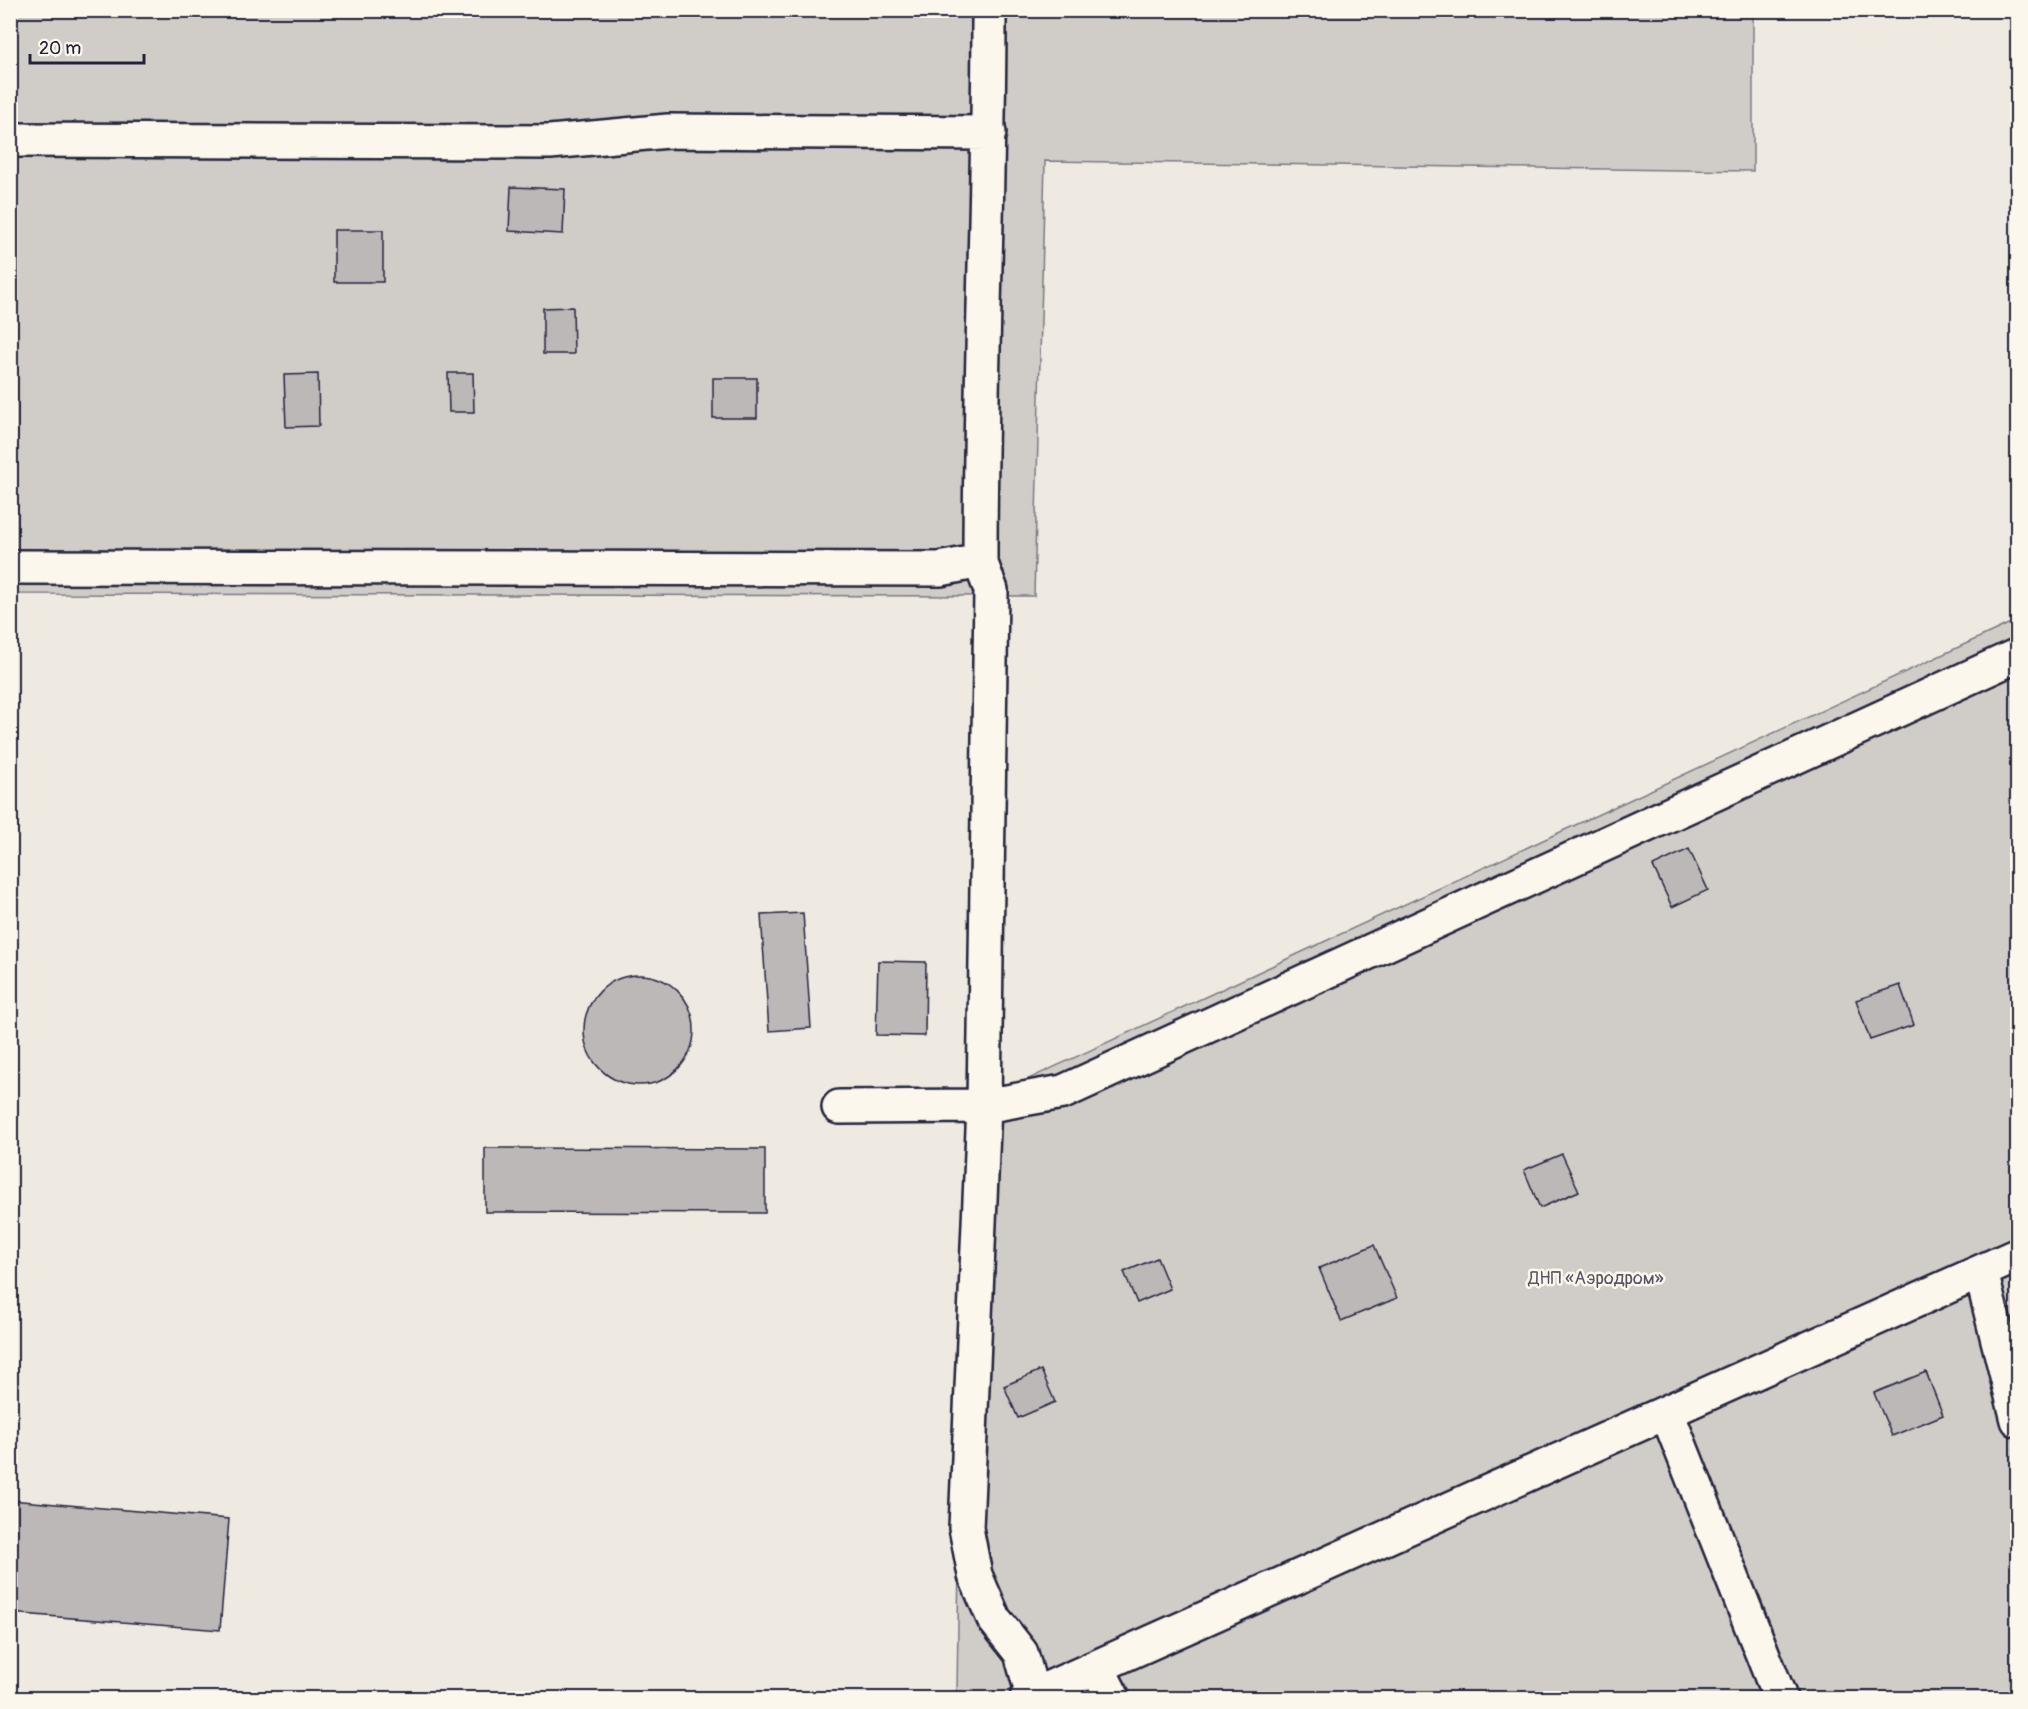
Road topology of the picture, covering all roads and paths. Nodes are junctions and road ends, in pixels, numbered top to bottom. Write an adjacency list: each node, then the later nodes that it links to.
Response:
1 (989, 10): 2 (street)
2 (989, 133): 3 (street); 4 (street)
3 (10, 140)
4 (980, 561): 5 (street); 7 (street)
5 (10, 567)
6 (2018, 655): 7 (street)
7 (984, 1106): 8 (street); 14 (street)
8 (839, 1107)
9 (2018, 1255): 10 (street)
10 (1981, 1272): 11 (street); 12 (street)
11 (1667, 1413): 13 (street); 16 (street)
12 (2018, 1420)
13 (1097, 1667): 14 (street); 15 (street)
14 (1030, 1697)
15 (1113, 1698)
16 (1780, 1698)

